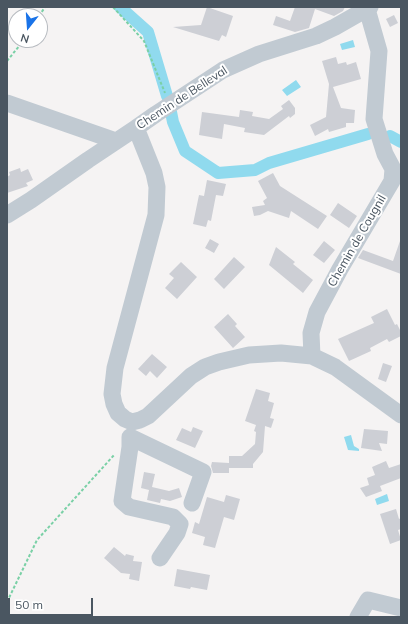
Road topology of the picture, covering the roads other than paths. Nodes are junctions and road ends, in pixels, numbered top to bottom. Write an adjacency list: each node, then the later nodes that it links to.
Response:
1 (369, 8): 3 (street, Chemin de Belleval); 6 (street, Chemin de Cougnil)
2 (7, 104): 4 (street)
3 (136, 128): 4 (street, Chemin de Belleval); 6 (street)
4 (116, 141): 5 (street, Chemin de Belleval)
5 (7, 215)
6 (312, 356): 7 (street)
7 (401, 415)
8 (192, 502): 9 (street)
9 (160, 558)
10 (401, 608): 11 (street)
11 (358, 617)

